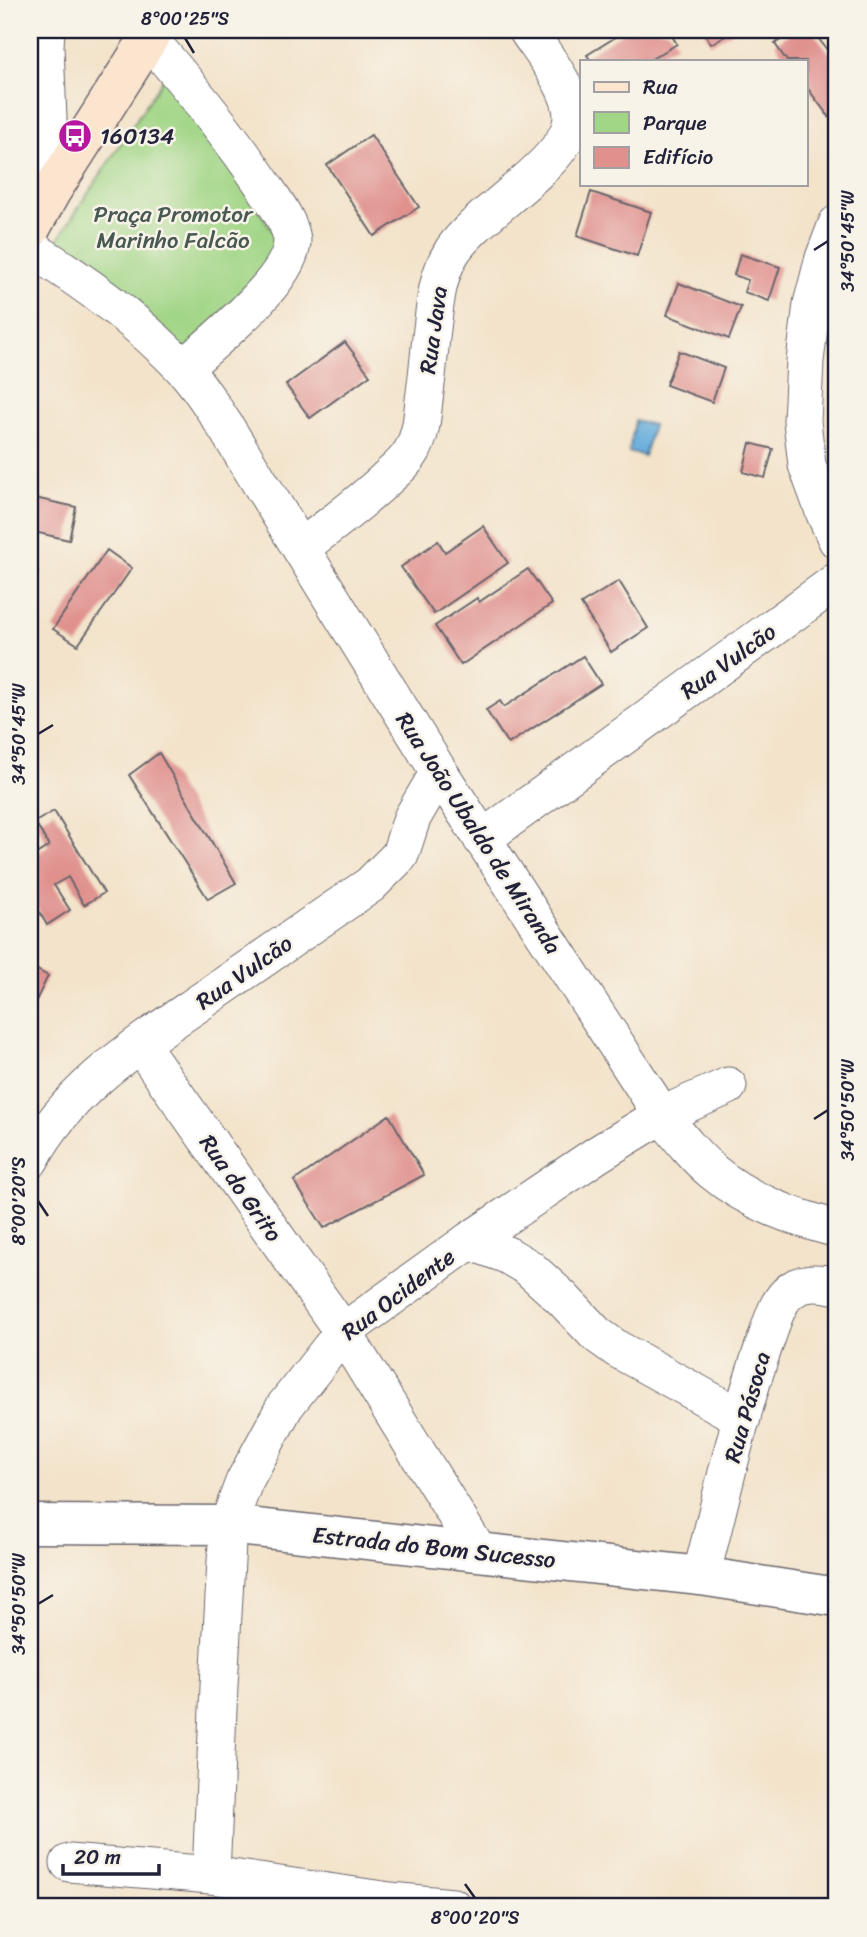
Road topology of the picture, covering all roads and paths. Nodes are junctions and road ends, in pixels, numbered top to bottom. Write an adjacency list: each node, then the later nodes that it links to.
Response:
1 (46, 30): 4 (street)
2 (527, 30): 10 (street, Rua Java)
3 (151, 34): 4 (main road); 8 (street)
4 (51, 192): 6 (main road)
5 (837, 224): 9 (street)
6 (30, 230)
7 (30, 248): 8 (street, Rua João Ubaldo de Miranda)
8 (183, 368): 10 (street, Rua João Ubaldo de Miranda)
9 (837, 540)
10 (301, 548): 12 (street, Rua João Ubaldo de Miranda)
11 (837, 581): 13 (street, Rua Vulcão)
12 (439, 772): 13 (street, Rua João Ubaldo de Miranda); 14 (street, Rua Vulcão)
13 (482, 839): 16 (street, Rua João Ubaldo de Miranda)
14 (140, 1044): 17 (street, Rua Vulcão); 21 (street, Rua do Grito)
15 (728, 1086): 16 (street, Rua Ocidente)
16 (662, 1115): 18 (street, Rua João Ubaldo de Miranda); 19 (street, Rua Ocidente)
17 (30, 1160)
18 (837, 1229)
19 (469, 1241): 21 (street, Rua Ocidente); 22 (street)
20 (837, 1286): 22 (street, Rua Pásoca)
21 (343, 1332): 24 (street, Rua Ocidente); 25 (street, Rua do Grito)
22 (742, 1418): 26 (street, Rua Pásoca)
23 (30, 1524): 24 (street, Estrada do Bom Sucesso)
24 (228, 1525): 25 (street, Estrada do Bom Sucesso); 29 (street, Rua Ocidente)
25 (478, 1551): 26 (street, Estrada do Bom Sucesso)
26 (701, 1576): 27 (street, Estrada do Bom Sucesso)
27 (837, 1597)
28 (69, 1863): 29 (street)
29 (211, 1875): 30 (street)
30 (453, 1907)

